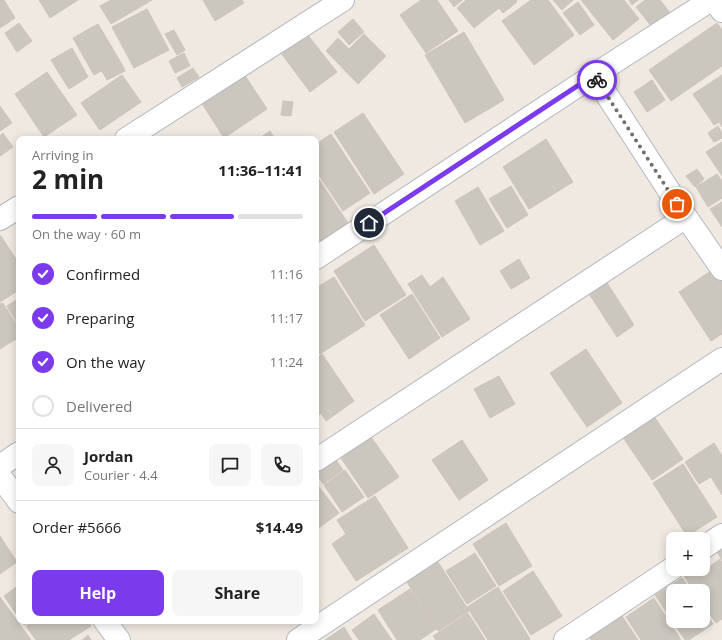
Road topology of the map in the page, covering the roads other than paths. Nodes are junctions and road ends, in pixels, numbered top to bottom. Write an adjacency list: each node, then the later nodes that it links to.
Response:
1 (343, 0): 6 (street)
2 (711, 0): 5 (street)
3 (715, 0): 4 (street)
4 (722, 10)
5 (594, 75): 8 (street); 10 (street)
6 (131, 136)
7 (16, 209): 9 (street)
8 (686, 217): 11 (street); 14 (street)
9 (0, 220)
10 (319, 256)
11 (722, 269)
12 (722, 359): 23 (street)
13 (16, 456): 15 (street)
14 (319, 458)
15 (0, 466)
16 (0, 476): 17 (street)
17 (16, 498)
18 (722, 535): 19 (street)
19 (710, 543)
20 (666, 573): 24 (street)
21 (107, 624): 22 (street)
22 (119, 640)
23 (298, 640)
24 (565, 640)

